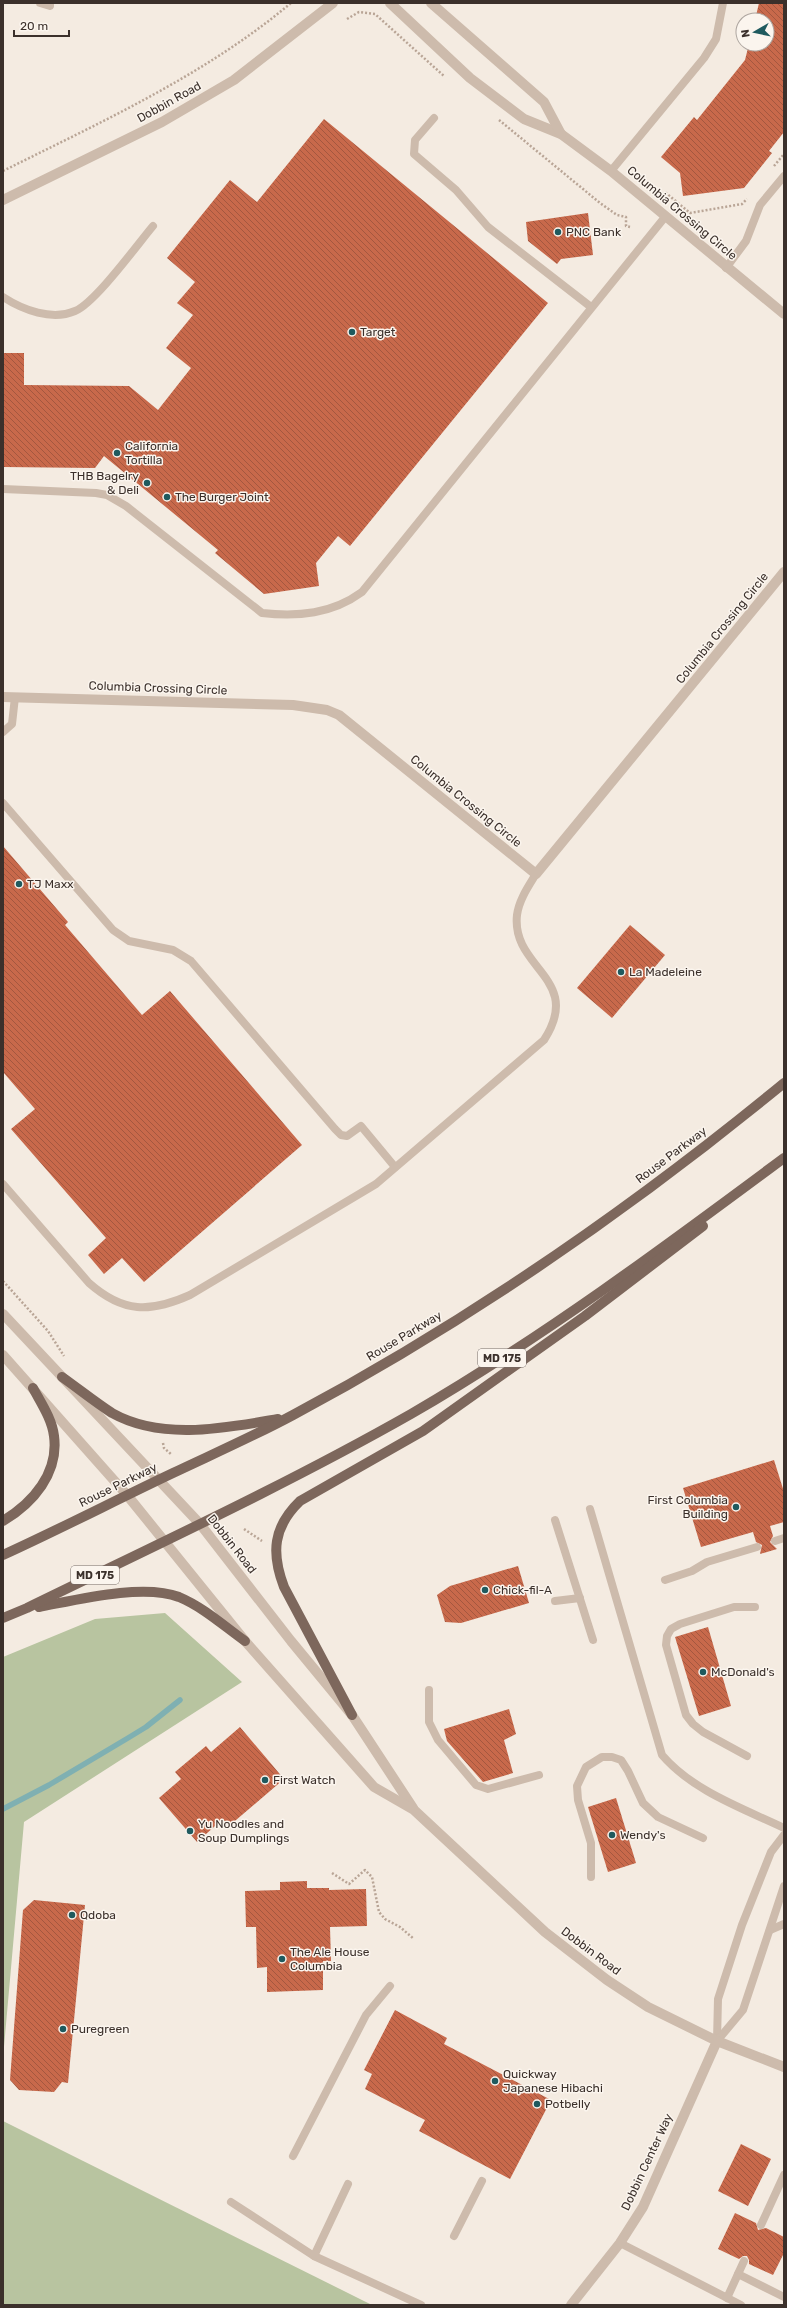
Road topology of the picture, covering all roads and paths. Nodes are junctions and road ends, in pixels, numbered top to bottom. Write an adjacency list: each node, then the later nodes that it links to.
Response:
1 (40, 3): 2 (lane)
2 (50, 3)
3 (291, 3): 11 (path)
4 (333, 3): 17 (street, Dobbin Road)
5 (390, 3): 9 (street, Columbia Crossing Circle)
6 (430, 3): 9 (street, Columbia Crossing Circle)
7 (724, 3): 12 (lane)
8 (434, 118): 22 (lane)
9 (561, 134): 12 (street, Columbia Crossing Circle)
10 (784, 154): 13 (path)
11 (3, 171)
12 (611, 171): 18 (street, Columbia Crossing Circle)
13 (770, 171)
14 (784, 176): 20 (lane)
15 (752, 193): 16 (path)
16 (660, 197)
17 (3, 200)
18 (665, 217): 20 (street, Columbia Crossing Circle); 22 (lane)
19 (153, 226): 21 (lane)
20 (726, 268): 23 (street, Columbia Crossing Circle)
21 (3, 298)
22 (591, 307): 24 (lane)
23 (784, 314)
24 (3, 490)
25 (784, 572): 30 (street, Columbia Crossing Circle)
26 (3, 697): 27 (street, Columbia Crossing Circle)
27 (15, 697): 28 (lane); 30 (street, Columbia Crossing Circle)
28 (3, 732)
29 (3, 803): 33 (lane)
30 (536, 874): 33 (lane)
31 (784, 1083): 41 (main road, Rouse Parkway)
32 (784, 1158): 49 (main road, MD 175); 66 (main road)
33 (395, 1167): 34 (lane)
34 (3, 1184)
35 (3, 1281): 38 (path)
36 (3, 1314): 39 (street, Dobbin Road)
37 (3, 1355): 40 (street, Dobbin Road)
38 (65, 1357)
39 (62, 1377): 41 (main road); 44 (street, Dobbin Road)
40 (33, 1388): 45 (street, Dobbin Road); 48 (main road)
41 (292, 1416): 44 (main road, Rouse Parkway)
42 (163, 1442): 43 (path)
43 (172, 1455)
44 (158, 1480): 45 (main road, Rouse Parkway); 49 (street, Dobbin Road)
45 (127, 1495): 53 (street, Dobbin Road); 56 (main road, Rouse Parkway)
46 (590, 1509): 70 (lane)
47 (555, 1520): 58 (lane)
48 (3, 1521)
49 (200, 1524): 53 (main road, MD 175); 66 (street, Dobbin Road)
50 (244, 1529): 52 (path)
51 (784, 1538): 54 (lane)
52 (262, 1540)
53 (164, 1541): 61 (main road, MD 175); 64 (street, Dobbin Road)
54 (775, 1541)
55 (757, 1547): 57 (lane)
56 (3, 1555)
57 (665, 1580)
58 (580, 1598): 59 (lane); 63 (lane)
59 (555, 1601)
60 (755, 1607): 67 (lane)
61 (27, 1608): 62 (main road, MD 175); 64 (main road)
62 (3, 1618)
63 (593, 1640)
64 (245, 1641): 69 (street, Dobbin Road)
65 (429, 1690): 68 (lane)
66 (352, 1714): 69 (street, Dobbin Road)
67 (747, 1756)
68 (539, 1775)
69 (414, 1810): 80 (street, Dobbin Road)
70 (784, 1828)
71 (784, 1835): 80 (lane)
72 (702, 1838): 74 (lane)
73 (332, 1873): 78 (path)
74 (591, 1877)
75 (784, 1886): 77 (lane)
76 (784, 1924): 77 (lane)
77 (770, 1930): 80 (lane)
78 (414, 1939)
79 (390, 1986): 82 (lane)
80 (717, 2041): 81 (street, Dobbin Road); 89 (street, Dobbin Center Way)
81 (784, 2067)
82 (293, 2156)
83 (784, 2176): 87 (lane)
84 (482, 2181): 88 (lane)
85 (348, 2184): 90 (lane)
86 (231, 2202): 90 (lane)
87 (760, 2225)
88 (454, 2236)
89 (620, 2243): 93 (lane); 96 (street, Dobbin Center Way)
90 (314, 2256): 95 (lane)
91 (744, 2261): 92 (lane)
92 (738, 2274): 93 (lane); 94 (lane)
93 (727, 2298): 97 (lane)
94 (784, 2298): 98 (lane)
95 (421, 2305)
96 (571, 2305)
97 (741, 2305)
98 (781, 2305)

